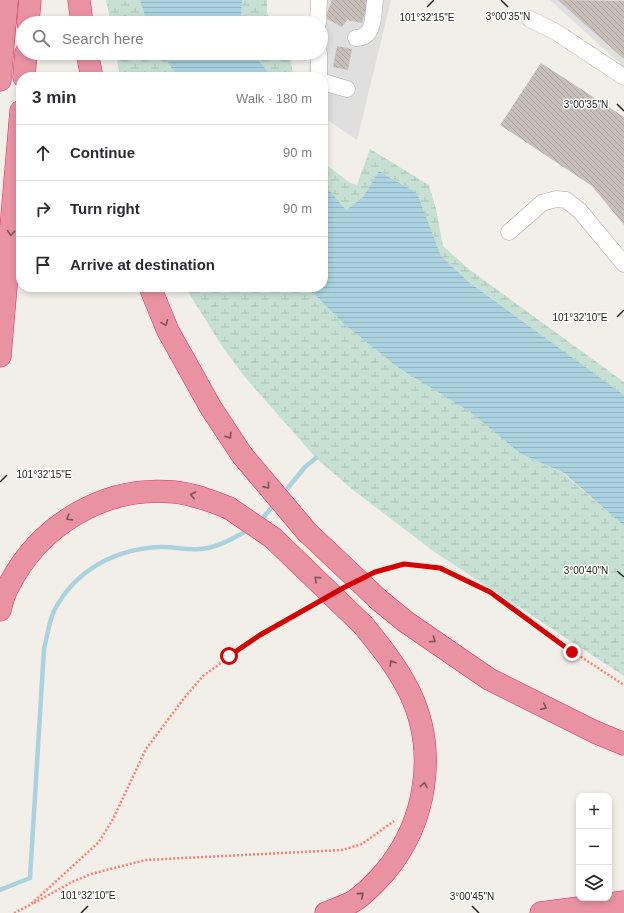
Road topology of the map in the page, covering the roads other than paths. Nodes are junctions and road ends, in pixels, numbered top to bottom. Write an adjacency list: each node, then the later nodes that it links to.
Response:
1 (7, 0): 18 (highway)
2 (30, 0): 6 (highway)
3 (79, 0): 7 (highway)
4 (319, 0): 8 (street)
5 (375, 0): 10 (street)
6 (29, 16)
7 (81, 16)
8 (318, 16)
9 (530, 19): 17 (street)
10 (356, 38)
11 (25, 60): 14 (highway)
12 (88, 60): 15 (highway)
13 (319, 60): 16 (street)
14 (24, 72)
15 (91, 72)
16 (319, 72)
17 (624, 78)
18 (0, 80)
19 (328, 83): 20 (street)
20 (347, 88)
21 (16, 169): 25 (highway, one-way to 25)
22 (509, 232): 23 (street)
23 (624, 264)
24 (152, 292): 27 (highway, one-way to 27, bridge)
25 (0, 356)
26 (0, 610): 29 (highway, one-way to 26, bridge)
27 (624, 744)
28 (624, 902): 30 (highway)
29 (326, 913)
30 (541, 913)

